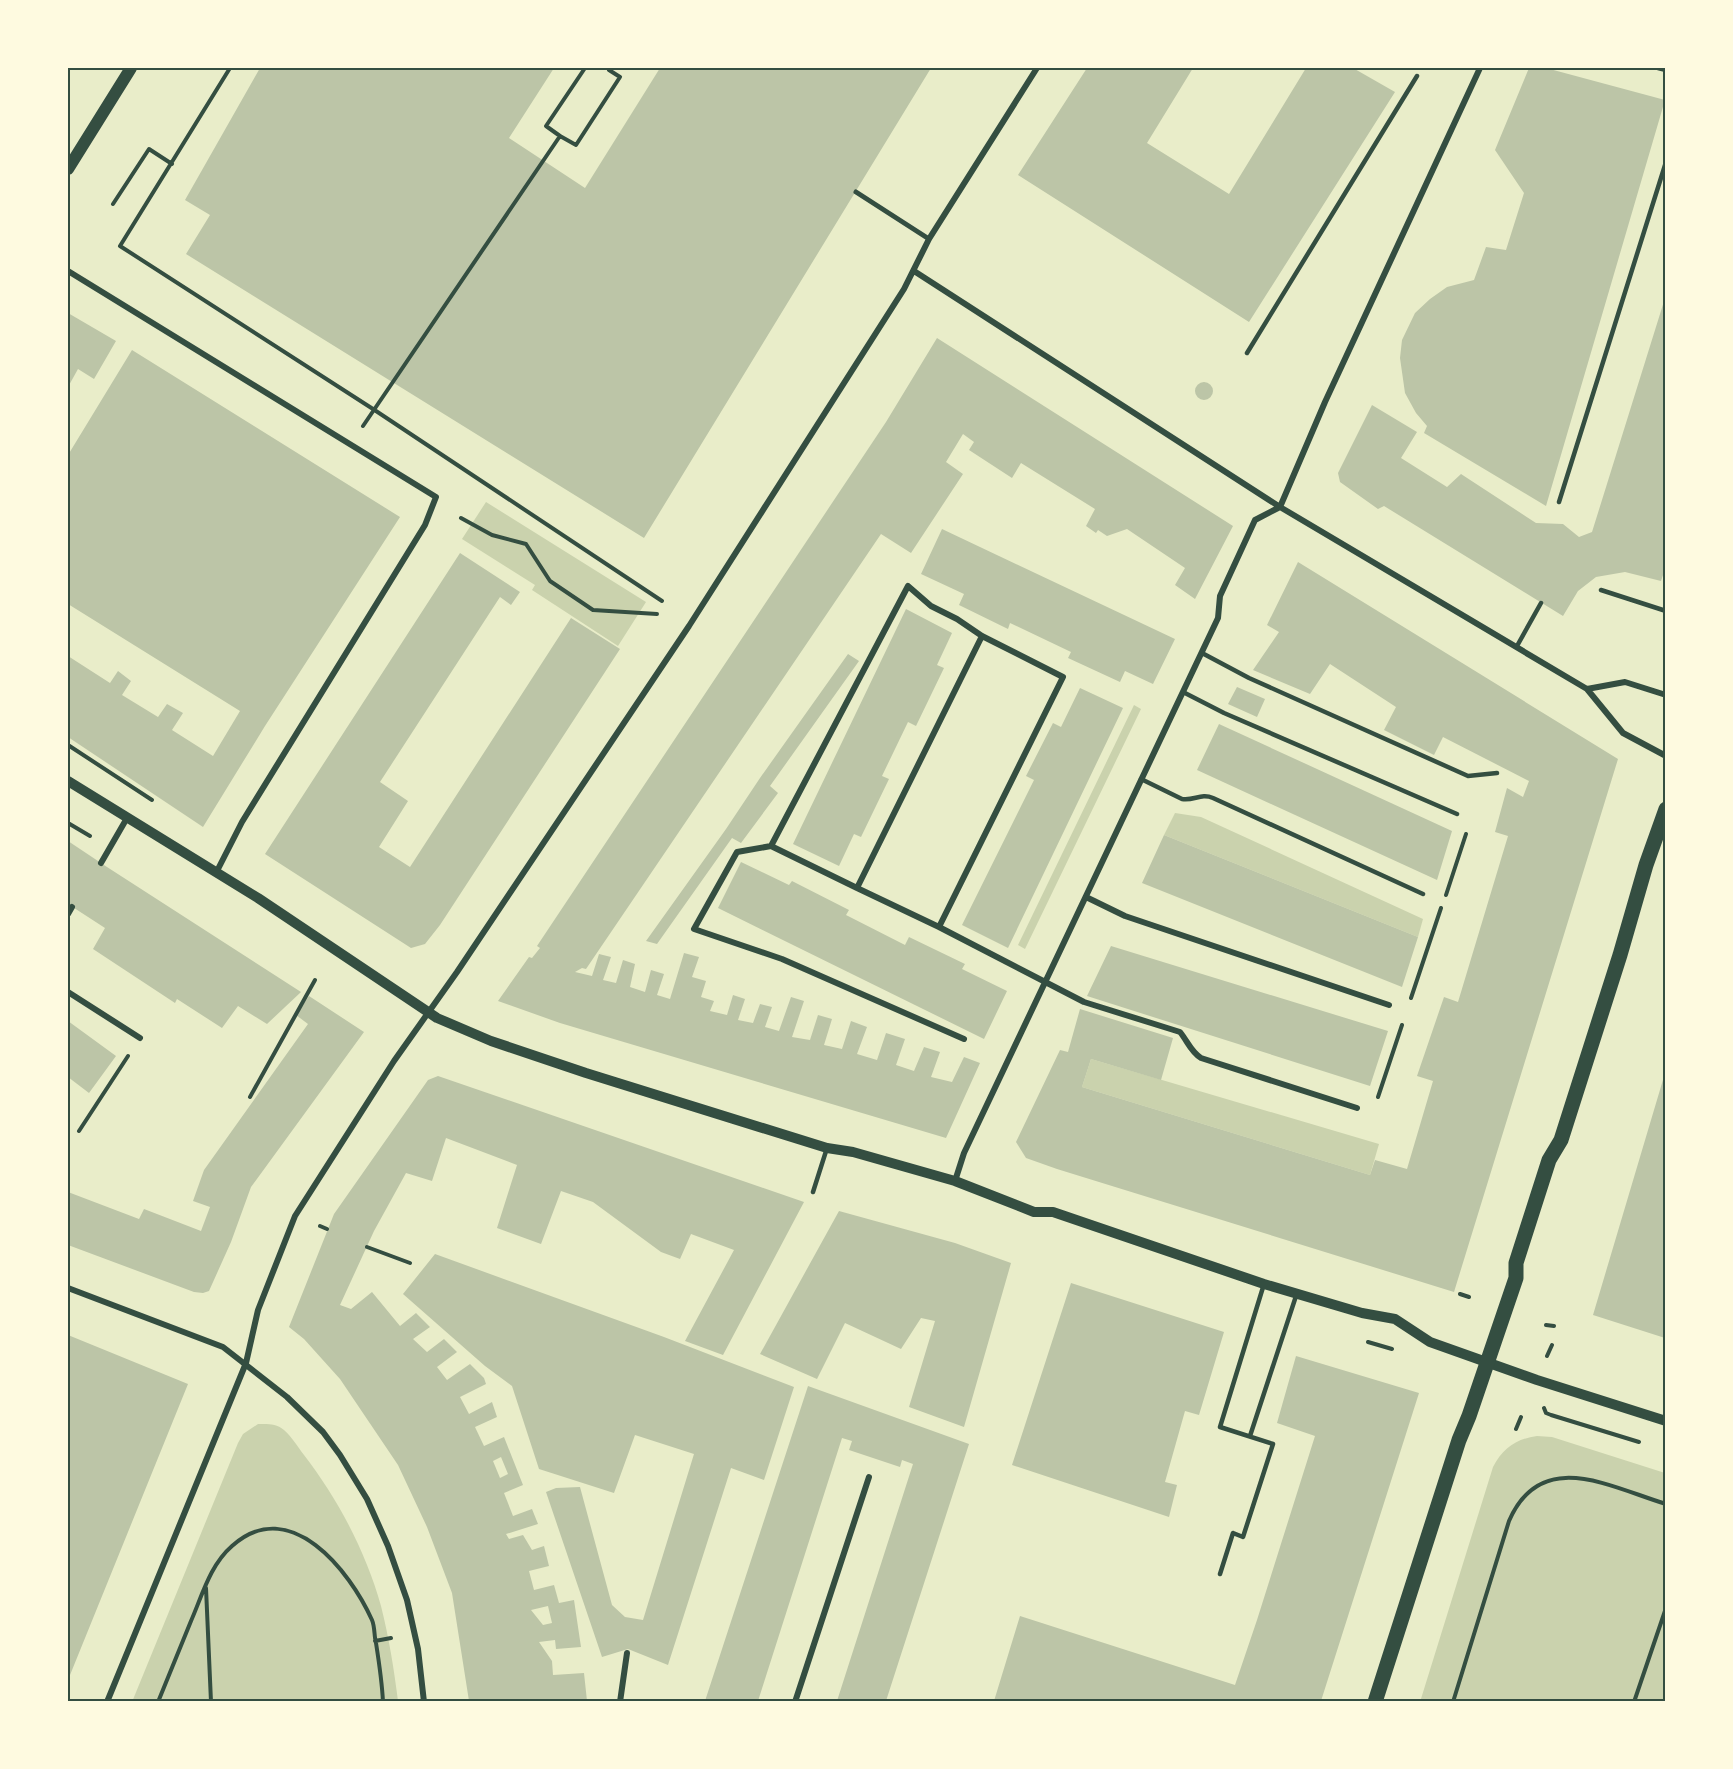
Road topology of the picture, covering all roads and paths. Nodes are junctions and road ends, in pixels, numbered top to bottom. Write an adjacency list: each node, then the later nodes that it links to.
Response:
1 (131, 68): 13 (main road)
2 (230, 68): 12 (path)
3 (585, 68): 10 (path)
4 (609, 68): 10 (path)
5 (1037, 68): 16 (street)
6 (1480, 68): 23 (street)
7 (1658, 68): 8 (lane)
8 (1665, 70)
9 (1417, 76): 19 (lane)
10 (560, 136): 20 (path)
11 (1665, 162): 22 (lane)
12 (172, 164): 15 (path); 20 (path)
13 (68, 169)
14 (856, 192): 16 (street)
15 (113, 204)
16 (929, 239): 18 (street)
17 (68, 271): 49 (street)
18 (914, 271): 23 (street); 61 (street)
19 (1247, 353)
20 (373, 409): 21 (path); 26 (path)
21 (360, 432)
22 (1559, 502)
23 (1280, 507): 31 (street); 32 (street)
24 (461, 518): 29 (path)
25 (1601, 590): 28 (lane)
26 (662, 601)
27 (1541, 603): 31 (lane)
28 (1665, 610)
29 (657, 614)
30 (981, 636): 47 (street); 50 (street); 55 (street)
31 (1517, 646): 33 (street)
32 (1202, 653): 34 (street); 38 (lane)
33 (1587, 688): 35 (street); 37 (street)
34 (1183, 692): 39 (street); 43 (lane)
35 (1665, 695)
36 (68, 745): 41 (path)
37 (1665, 756)
38 (1497, 773)
39 (1141, 780): 51 (lane); 52 (street)
40 (68, 781): 44 (street)
41 (158, 804)
42 (1665, 809): 84 (main road)
43 (1457, 814): 59 (path)
44 (127, 818): 48 (street); 49 (street)
45 (68, 823): 46 (path)
46 (95, 839)
47 (771, 846): 50 (street); 64 (street)
48 (101, 863)
49 (216, 873): 61 (street)
50 (857, 888): 55 (street)
51 (1423, 894)
52 (1086, 897): 57 (street); 60 (street)
53 (72, 907): 54 (street)
54 (68, 915)
55 (939, 927): 57 (street)
56 (315, 980): 65 (path)
57 (1044, 983): 66 (street); 69 (street)
58 (68, 992): 63 (street)
59 (1410, 1000)
60 (1389, 1005)
61 (429, 1013): 68 (street); 85 (street)
62 (1403, 1021): 66 (path)
63 (140, 1038): 67 (path)
64 (964, 1039)
65 (250, 1097)
66 (1357, 1108)
67 (80, 1131)
68 (827, 1148): 69 (street); 70 (lane)
69 (955, 1181): 75 (street)
70 (813, 1192)
71 (320, 1227): 72 (path)
72 (327, 1229)
73 (367, 1247): 74 (path)
74 (410, 1263)
75 (1264, 1284): 77 (street); 89 (lane)
76 (68, 1288): 85 (street)
77 (1297, 1293): 84 (street); 89 (lane)
78 (1460, 1294): 79 (path)
79 (1469, 1297)
80 (1546, 1324): 81 (path)
81 (1554, 1326)
82 (1552, 1345): 83 (path)
83 (1547, 1356)
84 (1487, 1362): 87 (street); 105 (main road)
85 (246, 1363): 98 (street); 102 (street)
86 (1521, 1417): 88 (path)
87 (1665, 1421)
88 (1516, 1429)
89 (1250, 1436): 92 (lane)
90 (869, 1477): 104 (street)
91 (1665, 1504): 106 (path)
92 (1220, 1574)
93 (206, 1586): 96 (path); 99 (path); 100 (path)
94 (1665, 1608): 107 (path)
95 (391, 1638): 96 (path)
96 (375, 1641): 101 (path)
97 (627, 1653): 103 (street)
98 (107, 1701)
99 (158, 1701)
100 (211, 1701)
101 (383, 1701)
102 (424, 1701)
103 (620, 1701)
104 (795, 1701)
105 (1375, 1701)
106 (1453, 1701)
107 (1634, 1701)

